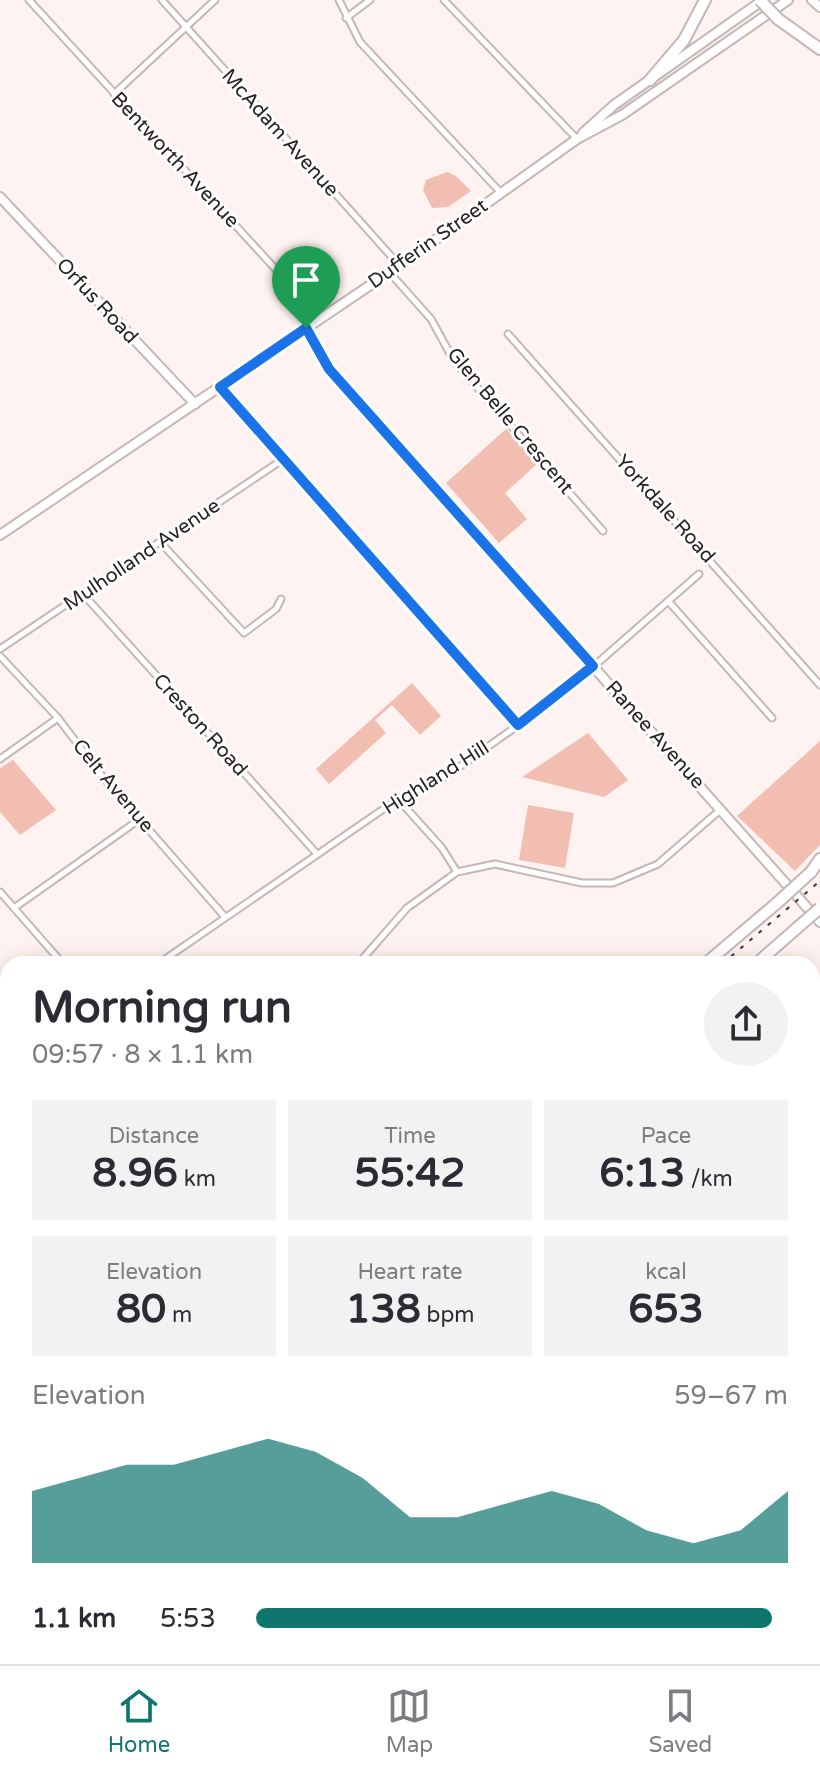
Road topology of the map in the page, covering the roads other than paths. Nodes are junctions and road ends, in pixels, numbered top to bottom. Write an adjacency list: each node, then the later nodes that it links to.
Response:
1 (29, 0): 16 (street, Bentworth Avenue)
2 (162, 0): 13 (street, McAdam Avenue)
3 (215, 0): 13 (street)
4 (339, 0): 12 (street)
5 (370, 0): 12 (street)
6 (444, 0): 17 (street)
7 (705, 0): 15 (highway)
8 (761, 0): 14 (highway, bridge); 15 (main road, Dufferin Street)
9 (788, 0): 17 (main road, Dufferin Street)
10 (812, 0): 11 (main road)
11 (820, 7)
12 (346, 18): 18 (street)
13 (185, 27): 16 (street); 20 (street, McAdam Avenue)
14 (820, 49)
15 (650, 80): 17 (main road, Dufferin Street)
16 (114, 94): 22 (street, Bentworth Avenue)
17 (577, 139): 18 (main road, Dufferin Street)
18 (497, 196): 20 (main road, Dufferin Street)
19 (0, 197): 25 (main road, Orfus Road)
20 (400, 265): 21 (main road, Dufferin Street)
21 (389, 272): 22 (main road, Dufferin Street); 27 (street, Glen Belle Crescent)
22 (306, 328): 24 (main road, Dufferin Street); 36 (main road, Ranee Avenue)
23 (508, 334): 37 (street, Yorkdale Road)
24 (220, 387): 25 (main road, Dufferin Street); 26 (street)
25 (195, 404): 28 (main road, Dufferin Street)
26 (282, 460): 29 (street, Mulholland Avenue); 40 (street)
27 (603, 531)
28 (0, 535)
29 (161, 543): 31 (street, Mulholland Avenue); 32 (street)
30 (699, 574): 33 (street, Highland Hill)
31 (84, 595): 34 (street, Mulholland Avenue); 45 (street, Creston Road)
32 (281, 599)
33 (669, 602): 36 (street, Highland Hill); 39 (street)
34 (0, 649)
35 (0, 656): 38 (street, Celt Avenue)
36 (593, 666): 40 (street, Highland Hill); 43 (main road, Ranee Avenue)
37 (820, 684)
38 (58, 718): 41 (street); 44 (street, Celt Avenue)
39 (772, 718)
40 (518, 725): 42 (street, Highland Hill)
41 (0, 759)
42 (398, 799): 45 (street, Highland Hill); 47 (street)
43 (720, 810): 47 (street); 52 (main road, Ranee Avenue)
44 (140, 819): 49 (street); 51 (street, Celt Avenue)
45 (317, 854): 51 (street, Highland Hill)
46 (817, 866): 56 (highway, bridge)
47 (457, 872): 55 (street)
48 (0, 892): 49 (street)
49 (14, 908): 53 (street)
50 (820, 908): 57 (highway, bridge)
51 (225, 917): 54 (street, Highland Hill)
52 (820, 922)
53 (56, 956)
54 (169, 956)
55 (365, 956)
56 (714, 956)
57 (765, 956)

